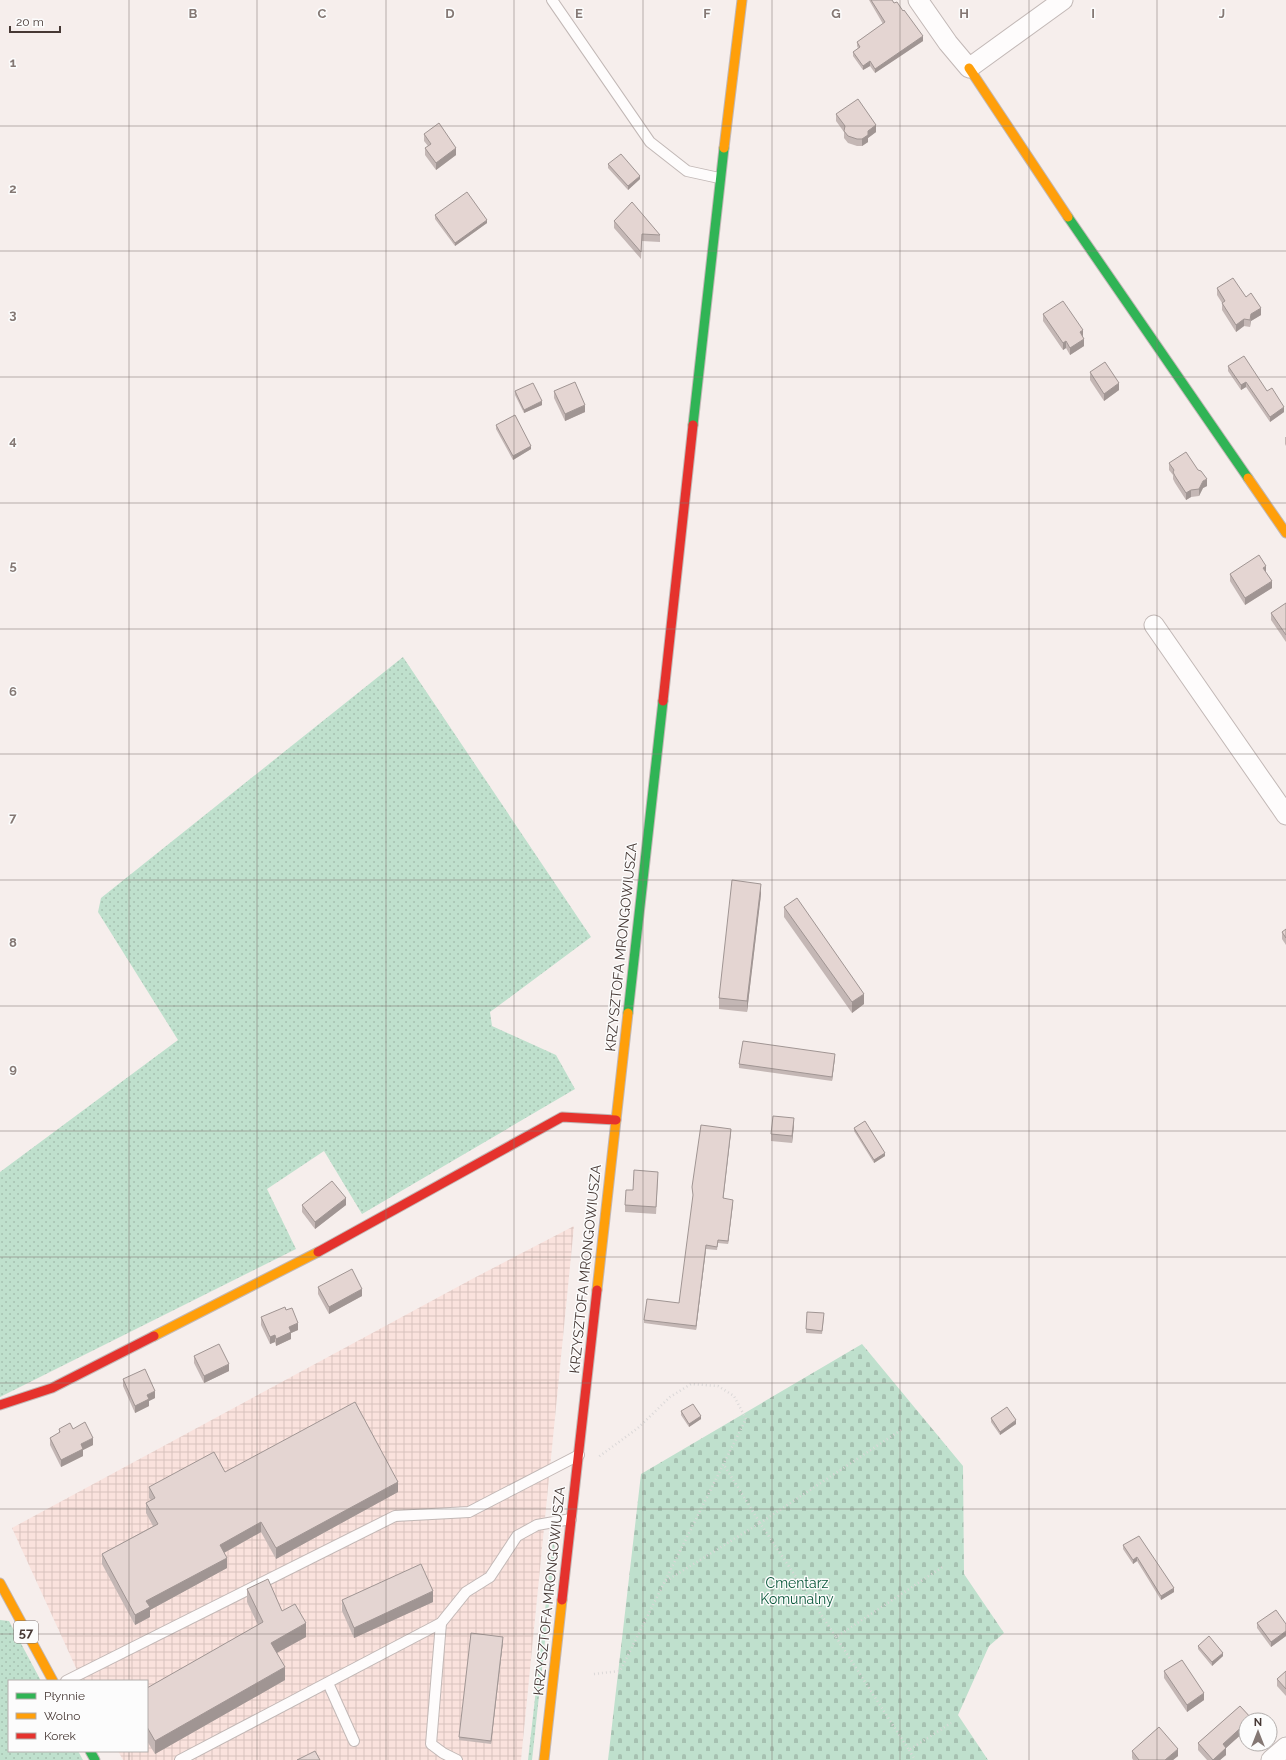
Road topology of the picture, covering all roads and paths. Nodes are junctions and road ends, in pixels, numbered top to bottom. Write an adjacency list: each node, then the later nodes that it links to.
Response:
1 (552, 0): 6 (lane)
2 (742, 0): 6 (main road, KRZYSZTOFA MRONGOWIUSZA)
3 (918, 0): 5 (street)
4 (1063, 0): 5 (street)
5 (969, 68): 7 (main road)
6 (719, 178): 10 (main road, KRZYSZTOFA MRONGOWIUSZA)
7 (1286, 533)
8 (1154, 625): 9 (street)
9 (1286, 815)
10 (616, 1120): 11 (main road); 13 (main road, KRZYSZTOFA MRONGOWIUSZA)
11 (0, 1405)
12 (901, 1430): 17 (path)
13 (578, 1455): 15 (main road, KRZYSZTOFA MRONGOWIUSZA); 25 (lane)
14 (724, 1464): 15 (path); 17 (path); 19 (path)
15 (577, 1466): 16 (main road, KRZYSZTOFA MRONGOWIUSZA)
16 (571, 1519): 21 (lane); 33 (main road, KRZYSZTOFA MRONGOWIUSZA)
17 (760, 1523): 19 (path); 22 (path)
18 (944, 1566): 22 (path)
19 (666, 1581): 23 (path)
20 (0, 1583): 24 (main road, 57)
21 (442, 1623): 26 (lane); 32 (lane)
22 (836, 1637): 30 (path)
23 (594, 1674)
24 (52, 1680)
25 (68, 1680)
26 (328, 1683): 28 (lane); 31 (lane)
27 (951, 1723): 30 (path)
28 (354, 1741)
29 (1286, 1747): 35 (street)
30 (909, 1750): 34 (path)
31 (180, 1760)
32 (457, 1760)
33 (544, 1760)
34 (915, 1760)
35 (1271, 1760)

